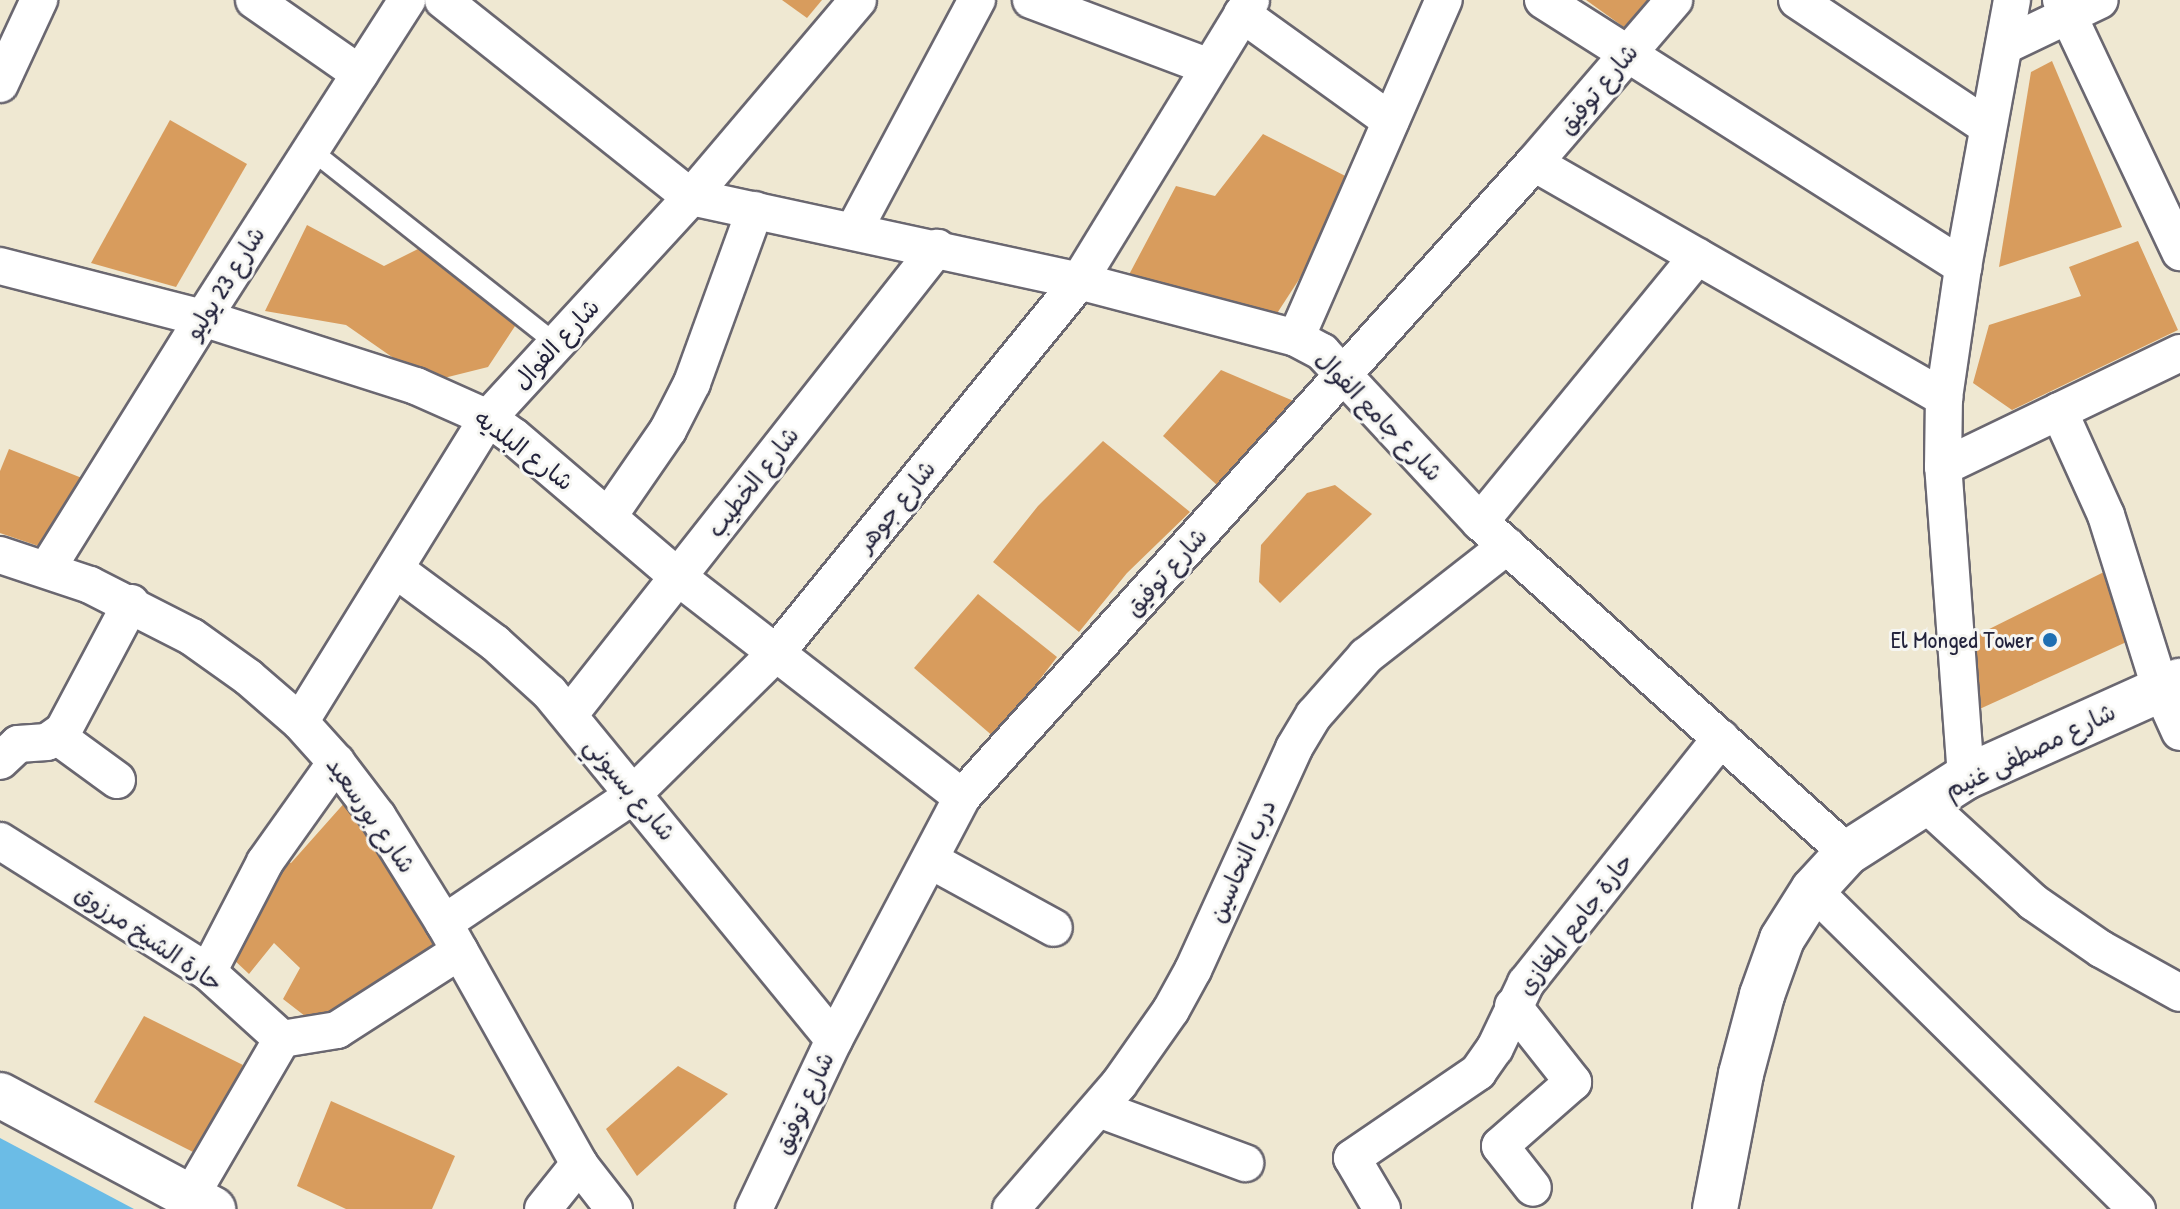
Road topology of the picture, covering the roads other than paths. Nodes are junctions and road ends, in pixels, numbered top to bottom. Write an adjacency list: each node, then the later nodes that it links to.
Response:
1 (39, 0): 19 (street)
2 (254, 0): 18 (street)
3 (407, 0): 18 (street, شارع 23 يوليو)
4 (443, 0): 24 (street)
5 (858, 0): 24 (street, شارع الفوال)
6 (977, 0): 26 (street)
7 (1031, 0): 17 (street)
8 (1444, 0): 20 (street)
9 (1543, 0): 16 (street)
10 (1674, 0): 16 (street, شارع توفيق)
11 (1797, 0): 21 (street)
12 (2012, 0): 15 (street)
13 (2076, 5): 15 (street); 28 (street)
14 (1246, 7): 17 (street, شارع جوهر); 20 (street)
15 (2004, 46): 21 (street)
16 (1627, 54): 23 (street, شارع توفيق); 31 (street)
17 (1209, 67): 32 (street, شارع جوهر)
18 (360, 74): 22 (street, شارع 23 يوليو)
19 (0, 84)
20 (1391, 121): 34 (street)
21 (1988, 127): 31 (street)
22 (311, 150): 33 (street, شارع 23 يوليو); 35 (lane)
23 (1534, 163): 29 (street); 37 (street, شارع توفيق)
24 (691, 197): 25 (street, شارع جامع الفوال); 35 (street, شارع الفوال)
25 (755, 210): 26 (street, شارع جامع الفوال); 42 (street)
26 (854, 230): 27 (street, شارع جامع الفوال)
27 (937, 248): 32 (street, شارع جامع الفوال); 48 (street, شارع الخطيب)
28 (2180, 252)
29 (1697, 257): 38 (street); 43 (street)
30 (0, 266): 33 (street, شارع البلديه)
31 (1963, 267): 38 (street)
32 (1079, 281): 34 (street, شارع جامع الفوال); 50 (street, شارع جوهر)
33 (203, 318): 40 (street, شارع البلديه); 46 (street, شارع 23 يوليو)
34 (1296, 338): 37 (street, شارع جامع الفوال)
35 (557, 344): 40 (street, شارع الفوال)
36 (2180, 353): 39 (street)
37 (1345, 374): 43 (street, شارع جامع الفوال); 62 (street, شارع توفيق)
38 (1944, 398): 41 (street)
39 (2059, 411): 41 (street); 51 (street)
40 (488, 418): 42 (street, شارع البلديه); 47 (street, شارع الفوال)
41 (1943, 467): 59 (street)
42 (608, 517): 48 (street, شارع البلديه)
43 (1480, 522): 44 (street, شارع جامع الفوال)
44 (1507, 546): 56 (street, شارع جامع الفوال); 76 (street, درب النحاسين)
45 (0, 555): 46 (street, شارع بورسعيد)
46 (47, 569): 49 (street, شارع بورسعيد)
47 (395, 569): 52 (street, شارع بسيوني); 53 (street, شارع الفوال)
48 (678, 577): 50 (street, شارع البلديه); 52 (street, شارع الخطيب)
49 (131, 603): 53 (street, شارع بورسعيد); 55 (street)
50 (776, 653): 61 (street, شارع جوهر); 62 (street, شارع البلديه)
51 (2170, 685): 54 (street); 59 (street, شارع مصطفى غنيم)
52 (569, 715): 61 (street, شارع بسيوني)
53 (300, 722): 58 (street, شارع بورسعيد)
54 (2180, 732)
55 (58, 737): 57 (street); 60 (street)
56 (1721, 738): 65 (street, شارع جامع الفوال); 72 (street, حارة جامع المغازى)
57 (0, 761)
58 (336, 762): 69 (street, شارع بورسعيد); 70 (street)
59 (1966, 777): 63 (street, شارع مصطفى غنيم)
60 (117, 780)
61 (634, 792): 69 (street, شارع جوهر); 74 (street, شارع بسيوني)
62 (962, 797): 66 (street, شارع توفيق)
63 (1925, 803): 65 (street, شارع مصطفى غنيم); 71 (street)
64 (0, 841): 70 (street, حارة الشيخ مرزوق)
65 (1847, 853): 67 (street, شارع مصطفى غنيم)
66 (930, 860): 68 (street); 74 (street, شارع توفيق)
67 (1813, 890): 81 (street); 87 (street, شارع مصطفى غنيم)
68 (1054, 928)
69 (452, 937): 73 (street); 78 (street, شارع بورسعيد)
70 (208, 972): 73 (street, حارة الشيخ مرزوق)
71 (2180, 993)
72 (1513, 1006): 79 (street); 86 (street, حارة جامع المغازى)
73 (282, 1039): 80 (street)
74 (834, 1040): 84 (street, شارع توفيق)
75 (0, 1095): 80 (street)
76 (1099, 1109): 77 (street); 85 (street, درب النحاسين)
77 (1245, 1163)
78 (579, 1164): 82 (street); 83 (street, شارع بورسعيد)
79 (1533, 1188)
80 (202, 1203)
81 (2126, 1205)
82 (543, 1209)
83 (614, 1209)
84 (754, 1209)
85 (1011, 1209)
86 (1382, 1209)
87 (1715, 1209)

